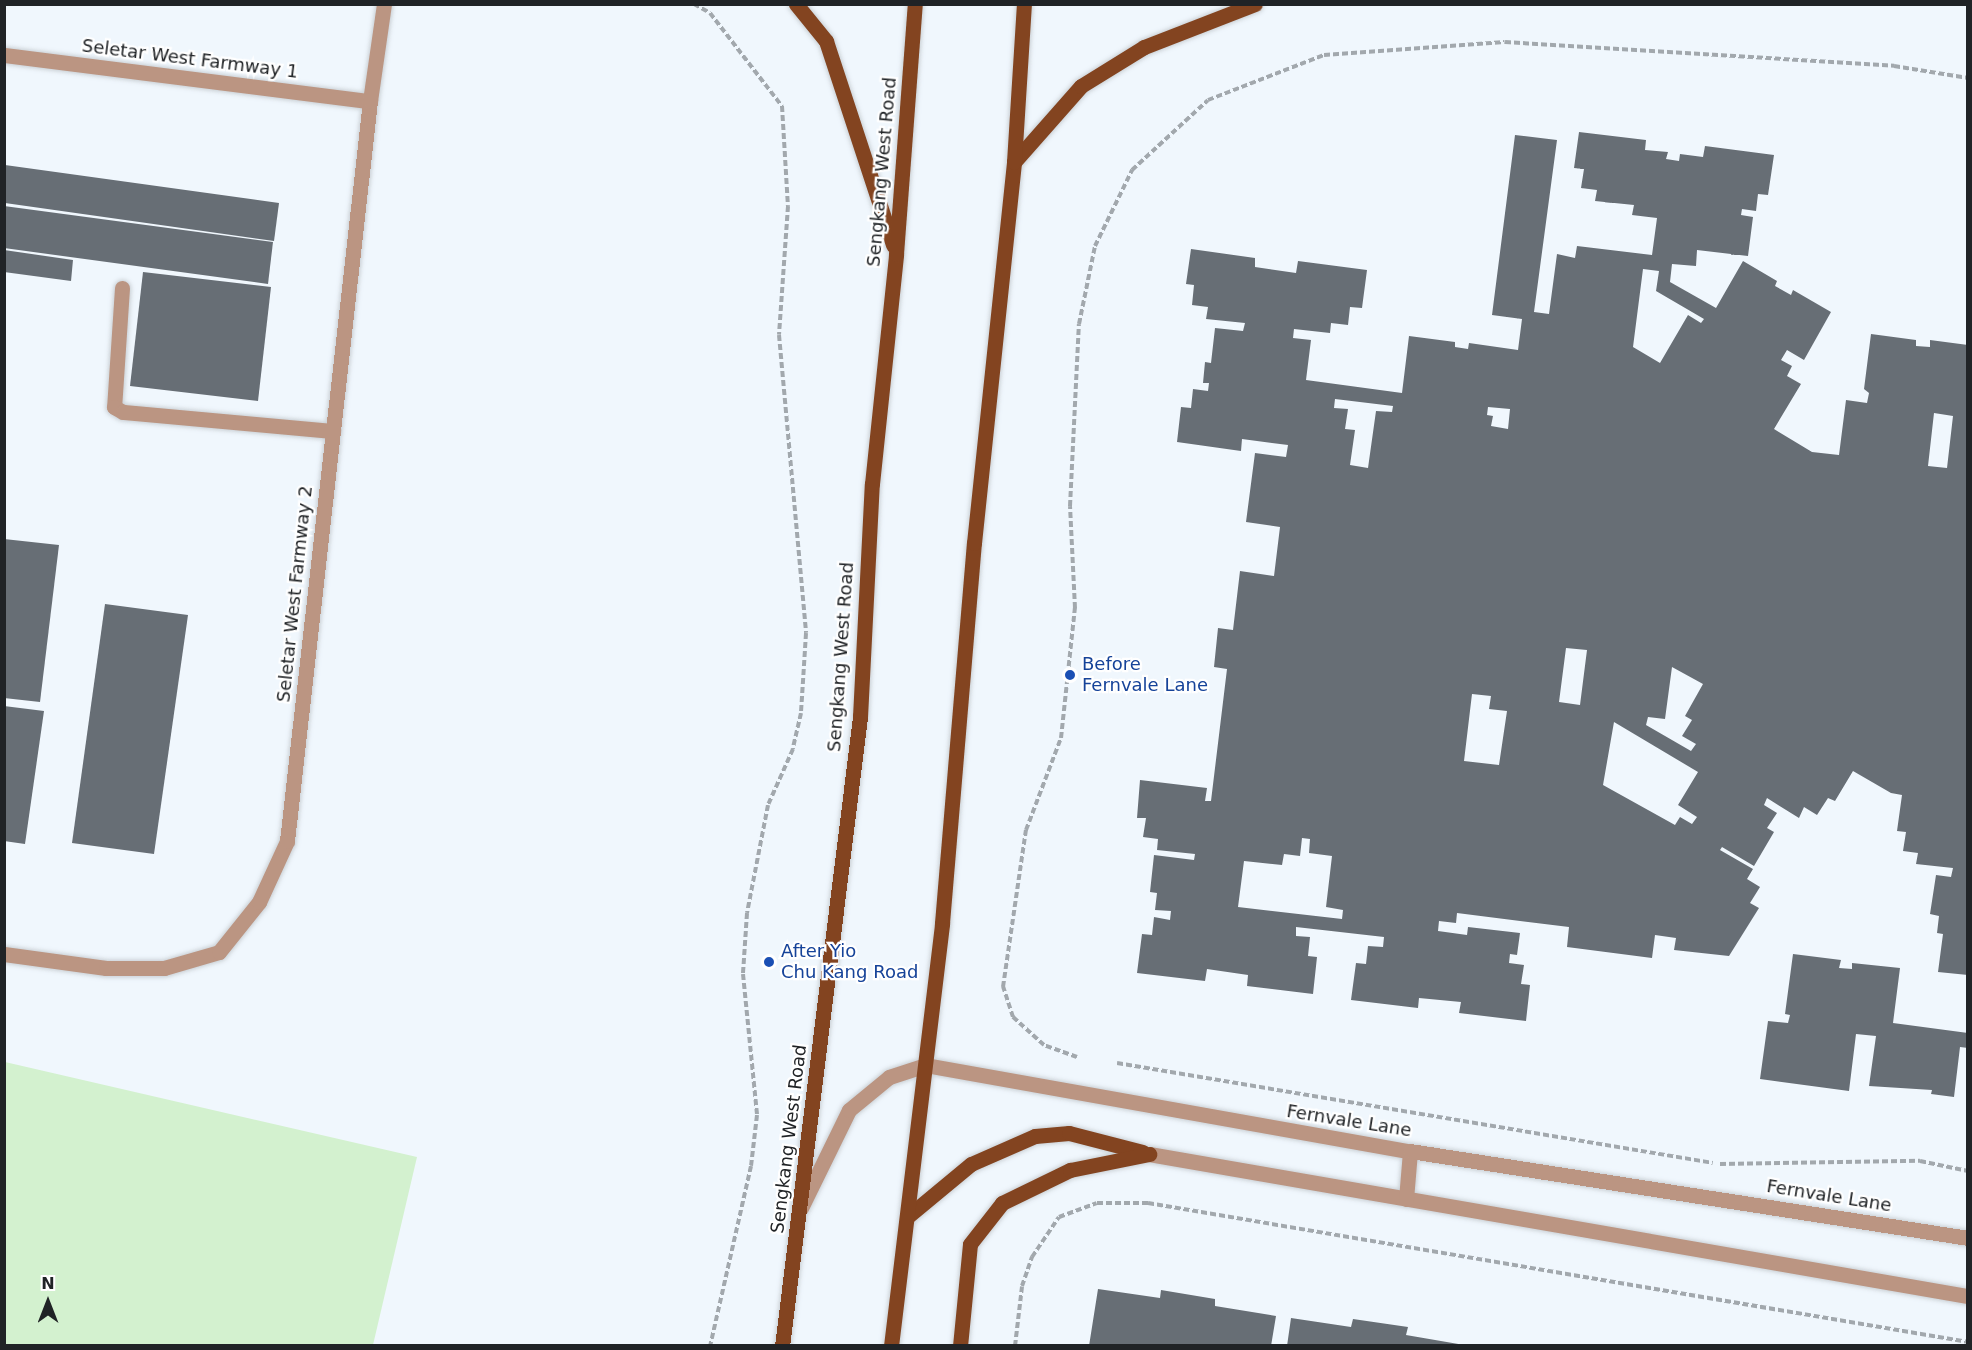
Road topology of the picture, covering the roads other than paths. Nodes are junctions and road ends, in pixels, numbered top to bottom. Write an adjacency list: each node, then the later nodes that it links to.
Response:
1 (384, 4): 7 (street, Seletar West Farmway 2)
2 (796, 4): 9 (main road)
3 (915, 4): 9 (main road, Sengkang West Road)
4 (1024, 4): 8 (main road)
5 (1255, 4): 8 (main road)
6 (4, 55): 7 (street, Seletar West Farmway 1)
7 (370, 101): 11 (street, Seletar West Farmway 2)
8 (1014, 162): 13 (main road)
9 (896, 254): 17 (main road, Sengkang West Road)
10 (122, 288): 11 (street)
11 (333, 431): 12 (street, Seletar West Farmway 2)
12 (4, 954)
13 (925, 1065): 14 (street, Fernvale Lane); 17 (street, Fernvale Lane); 18 (main road)
14 (1410, 1150): 16 (street); 19 (street, Fernvale Lane)
15 (1149, 1154): 16 (street); 18 (main road); 23 (main road)
16 (1406, 1199): 20 (street)
17 (800, 1210): 21 (main road, Sengkang West Road)
18 (907, 1217): 22 (main road)
19 (1968, 1238)
20 (1968, 1296)
21 (782, 1346)
22 (891, 1346)
23 (960, 1346)

